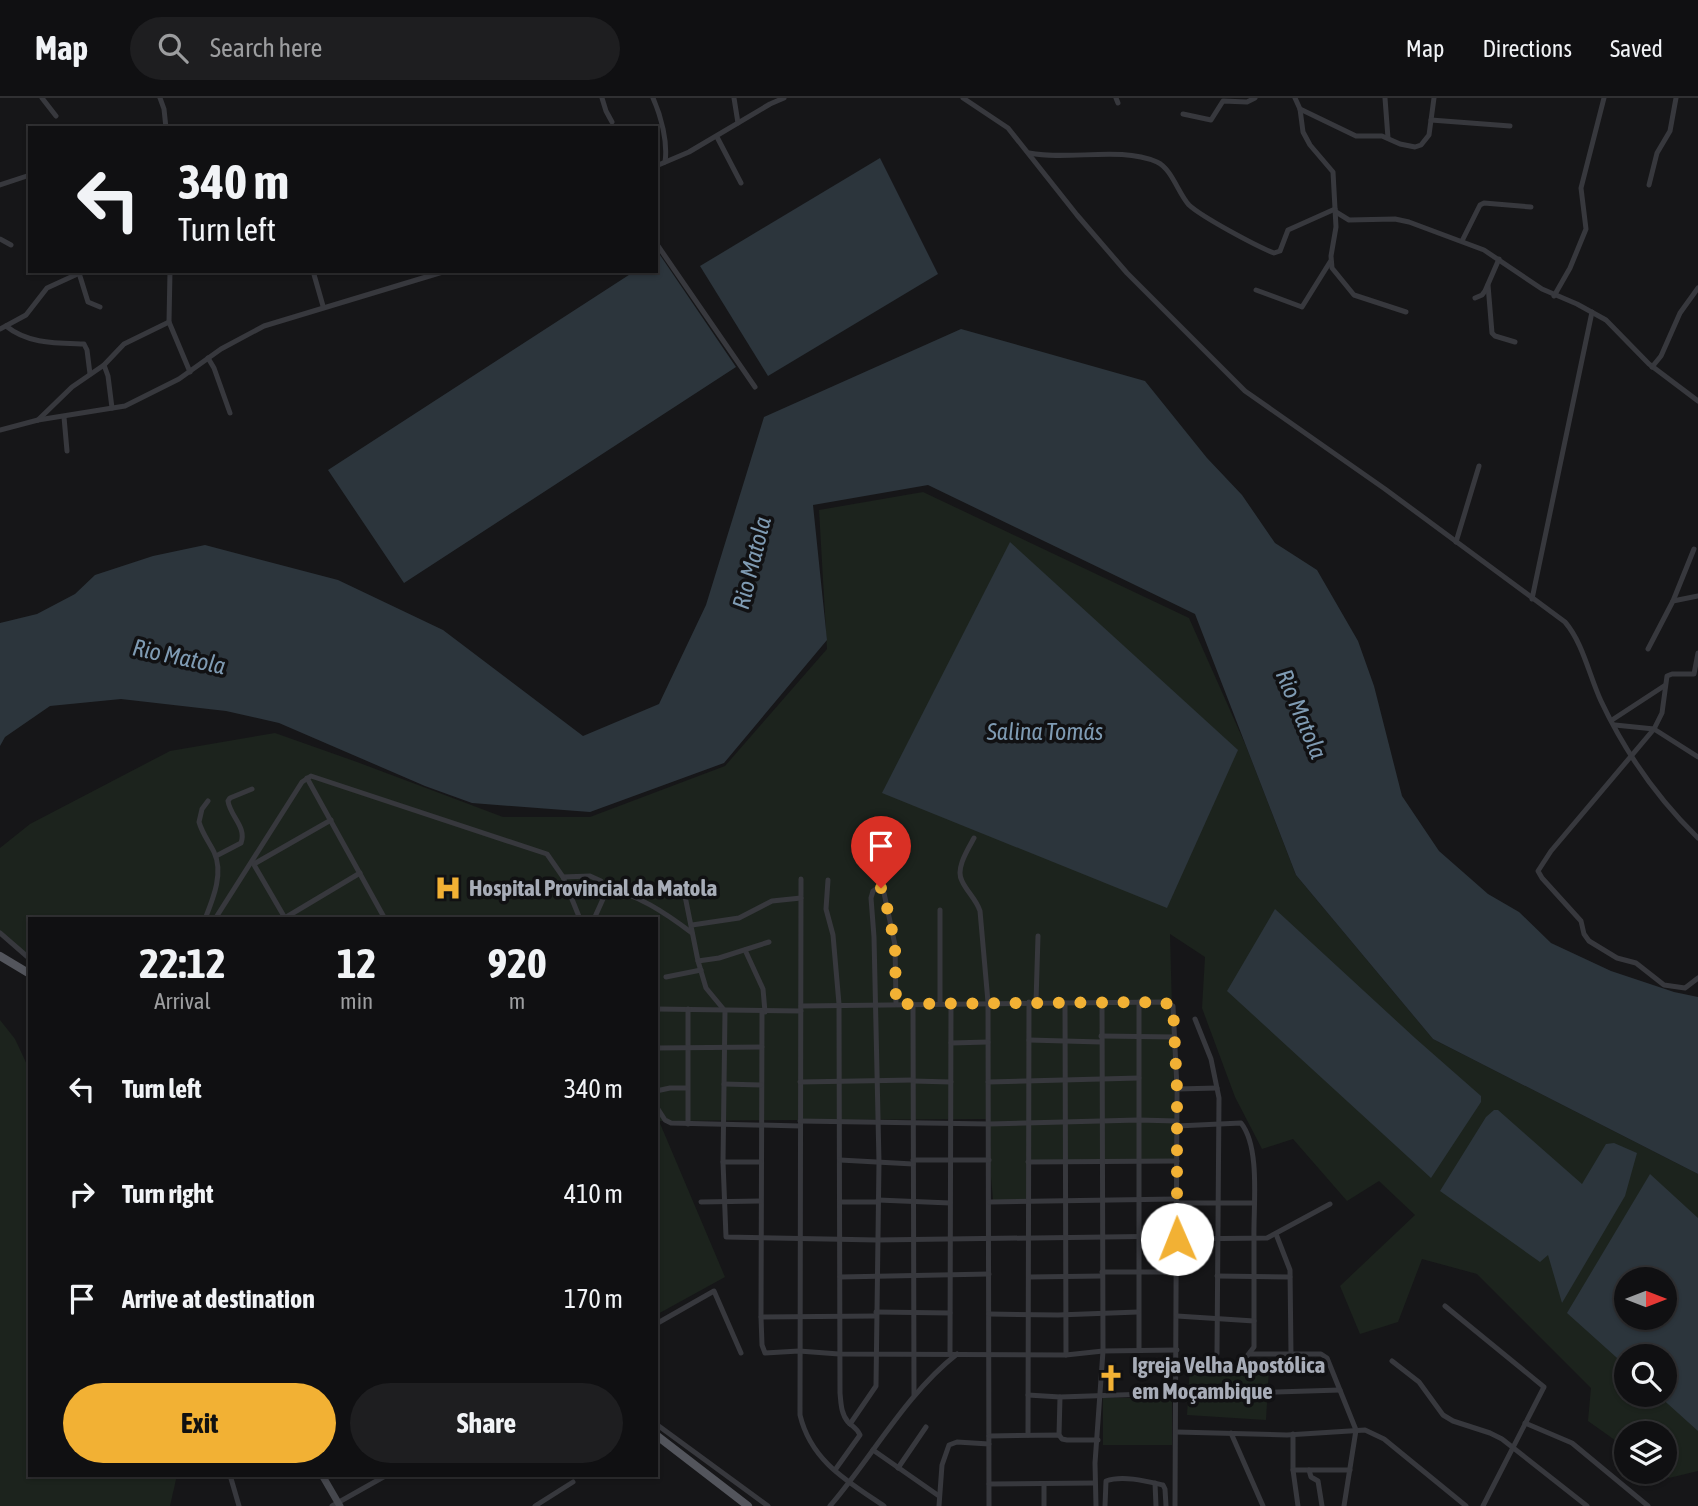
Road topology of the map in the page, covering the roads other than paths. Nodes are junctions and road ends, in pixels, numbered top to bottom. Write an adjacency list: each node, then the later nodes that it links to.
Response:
1 (42, 98): 16 (street)
2 (160, 98): 20 (street)
3 (602, 98): 18 (street)
4 (653, 98): 24 (street)
5 (734, 98): 19 (street)
6 (784, 98): 19 (street)
7 (963, 98): 25 (street)
8 (1255, 98): 15 (street)
9 (1295, 98): 14 (street)
10 (1385, 98): 23 (street)
11 (1434, 98): 17 (street)
12 (1604, 98): 49 (street)
13 (1676, 98): 32 (street)
14 (1300, 109): 23 (street); 34 (street)
15 (1183, 114)
16 (56, 116)
17 (1431, 120): 21 (street); 23 (street)
18 (612, 122)
19 (738, 123): 22 (street)
20 (166, 126)
21 (1510, 126)
22 (717, 136): 26 (street); 30 (street)
23 (1388, 138)
24 (666, 152): 26 (street); 27 (street)
25 (1029, 153): 34 (street); 72 (street)
26 (676, 158): 27 (street)
27 (665, 162): 28 (street)
28 (658, 165)
29 (28, 176): 31 (street)
30 (741, 183)
31 (0, 185)
32 (1649, 185)
33 (1531, 207): 36 (street)
34 (1336, 211): 36 (street); 40 (street)
35 (0, 239): 37 (street)
36 (1462, 241): 39 (street)
37 (11, 245)
38 (658, 246): 63 (street)
39 (1499, 259): 46 (street); 49 (street)
40 (1330, 262): 48 (street); 53 (street)
41 (79, 273): 56 (street)
42 (81, 273): 52 (street)
43 (170, 273): 55 (street)
44 (314, 273): 51 (street)
45 (440, 273): 51 (street)
46 (1488, 285): 50 (street); 57 (street)
47 (1698, 288): 60 (street)
48 (1256, 290)
49 (1554, 296): 54 (street)
50 (1475, 298)
51 (323, 306): 58 (street)
52 (100, 307)
53 (1406, 312)
54 (1592, 312): 60 (street); 75 (street)
55 (169, 322): 59 (street); 61 (street)
56 (3, 328): 62 (street)
57 (1515, 342)
58 (208, 358): 61 (street); 66 (street)
59 (104, 365): 62 (street); 65 (street)
60 (1652, 367): 64 (street)
61 (190, 372): 65 (street)
62 (90, 374): 68 (street)
63 (755, 387)
64 (1698, 401)
65 (112, 408): 67 (street)
66 (230, 413)
67 (64, 417): 68 (street); 70 (street)
68 (38, 420): 69 (street)
69 (0, 430)
70 (67, 451)
71 (1479, 466): 72 (street)
72 (1456, 542): 75 (street)
73 (1694, 549): 76 (street)
74 (1698, 596): 76 (street)
75 (1532, 599): 80 (street)
76 (1673, 601): 77 (street)
77 (1648, 649)
78 (1698, 653): 79 (street)
79 (1664, 686): 80 (street); 81 (street)
80 (1614, 722): 81 (street); 82 (street)
81 (1654, 729): 82 (street); 83 (street)
82 (1632, 757): 89 (street); 119 (street)
83 (1698, 757)
84 (307, 778): 87 (street); 91 (street); 93 (street)
85 (253, 789): 90 (street)
86 (208, 801): 90 (street)
87 (331, 820): 91 (street); 92 (street)
88 (974, 838): 120 (street)
89 (1698, 838)
90 (216, 856): 100 (street)
91 (253, 862): 101 (street); 102 (street)
92 (360, 873): 103 (street); 104 (street)
93 (563, 877): 96 (street); 105 (street)
94 (802, 878): 98 (street)
95 (828, 880): 128 (street)
96 (603, 888): 106 (street); 109 (street)
97 (684, 891): 107 (street)
98 (801, 898): 107 (street); 133 (street)
99 (940, 910): 125 (street)
100 (206, 917)
101 (216, 917)
102 (284, 917)
103 (287, 917)
104 (384, 917)
105 (578, 917)
106 (595, 917)
107 (692, 925): 109 (street)
108 (0, 933): 114 (street)
109 (692, 933): 115 (street)
110 (1038, 936): 121 (street)
111 (769, 942): 112 (street)
112 (745, 950): 115 (street); 135 (street)
113 (0, 956): 117 (main road)
114 (28, 957)
115 (698, 961): 116 (street)
116 (701, 970): 118 (street); 134 (street)
117 (28, 973)
118 (666, 977)
119 (1698, 978)
120 (988, 1002): 121 (street); 126 (street); 141 (street)
121 (1032, 1002): 127 (street); 140 (street)
122 (1102, 1002): 123 (street); 127 (street); 139 (street)
123 (1139, 1002): 137 (street); 138 (street)
124 (876, 1003): 128 (street); 129 (street); 129 (street); 152 (street)
125 (940, 1003): 126 (street); 130 (street)
126 (951, 1003): 143 (street)
127 (1065, 1003): 142 (street)
128 (839, 1004): 133 (street); 155 (street)
129 (896, 1004): 130 (street)
130 (913, 1004): 153 (street)
131 (658, 1009): 132 (street)
132 (688, 1009): 134 (street); 144 (street)
133 (800, 1009): 135 (street); 154 (street)
134 (725, 1011): 135 (street); 145 (street)
135 (763, 1012): 146 (street)
136 (1195, 1019): 161 (street)
137 (1139, 1036): 138 (street); 139 (street); 149 (street)
138 (1175, 1037): 162 (street)
139 (1101, 1039): 142 (street); 148 (street)
140 (1029, 1040): 142 (street); 150 (street)
141 (988, 1042): 143 (street); 157 (street)
142 (1065, 1042): 151 (street)
143 (951, 1043): 156 (street)
144 (688, 1047): 145 (street); 147 (street); 160 (street)
145 (724, 1047): 146 (street); 158 (street)
146 (762, 1047): 159 (street)
147 (658, 1048)
148 (1101, 1079): 149 (street); 151 (street); 171 (street)
149 (1139, 1079): 165 (street)
150 (1028, 1080): 151 (street); 157 (street); 169 (street)
151 (1065, 1080): 170 (street)
152 (877, 1081): 153 (street); 155 (street); 167 (street)
153 (913, 1081): 156 (street); 168 (street)
154 (800, 1082): 155 (street); 174 (street)
155 (840, 1082): 166 (street)
156 (951, 1082): 172 (street)
157 (988, 1082): 175 (street)
158 (724, 1084): 159 (street); 173 (street)
159 (761, 1085): 178 (street)
160 (686, 1088): 163 (street); 177 (street)
161 (1217, 1088): 162 (street); 179 (street)
162 (1177, 1089): 176 (street)
163 (658, 1091)
164 (658, 1109): 177 (street)
165 (1138, 1120): 171 (street); 176 (street); 185 (street)
166 (840, 1122): 167 (street); 174 (street); 180 (street)
167 (878, 1122): 168 (street); 183 (street)
168 (913, 1122): 172 (street); 188 (street)
169 (1028, 1122): 170 (street); 175 (street); 189 (street)
170 (1066, 1122): 171 (street); 191 (street)
171 (1101, 1122): 184 (street)
172 (951, 1123): 175 (street); 181 (street)
173 (724, 1124): 177 (street); 178 (street); 187 (street)
174 (800, 1124): 178 (street); 215 (street)
175 (989, 1124): 182 (street)
176 (1177, 1124): 179 (street); 186 (street)
177 (688, 1125)
178 (761, 1125): 190 (street)
179 (1219, 1126): 205 (street); 206 (street)
180 (840, 1160): 183 (street); 202 (street)
181 (950, 1160): 182 (street); 188 (street); 204 (street)
182 (989, 1160): 203 (street)
183 (879, 1161): 188 (street); 196 (street)
184 (1101, 1161): 185 (street); 191 (street); 194 (street)
185 (1139, 1161): 186 (street); 192 (street)
186 (1177, 1161): 199 (street)
187 (723, 1162): 190 (street); 201 (street)
188 (913, 1162): 193 (street)
189 (1028, 1162): 191 (street); 197 (street)
190 (760, 1163): 195 (street)
191 (1065, 1163): 198 (street)
192 (1138, 1199): 194 (street); 199 (street); 210 (street)
193 (913, 1200): 196 (street); 204 (street); 220 (street)
194 (1102, 1200): 198 (street); 209 (street)
195 (761, 1201): 201 (street); 212 (street)
196 (878, 1201): 202 (street); 219 (street)
197 (1028, 1201): 198 (street); 203 (street); 213 (street)
198 (1066, 1201): 211 (street)
199 (1177, 1201): 205 (street); 214 (street)
200 (701, 1202): 201 (street)
201 (724, 1202): 212 (street)
202 (840, 1202): 218 (street)
203 (989, 1202): 217 (street)
204 (950, 1203): 216 (street)
205 (1218, 1203): 206 (street); 221 (street)
206 (1254, 1203): 222 (street)
207 (1330, 1203): 208 (street)
208 (1276, 1234): 222 (street); 235 (street)
209 (1101, 1236): 210 (street); 211 (street); 226 (street)
210 (1139, 1236): 214 (street); 223 (street)
211 (1065, 1237): 213 (street); 234 (street)
212 (761, 1238): 215 (street); 248 (street)
213 (1029, 1238): 217 (street); 233 (street)
214 (1177, 1238): 221 (street); 224 (street)
215 (799, 1239): 218 (street); 245 (street)
216 (951, 1239): 217 (street); 220 (street); 227 (street)
217 (988, 1239): 225 (street)
218 (840, 1240): 219 (street); 230 (street)
219 (877, 1240): 220 (street); 231 (street)
220 (913, 1240): 232 (street)
221 (1218, 1240): 222 (street); 228 (street)
222 (1254, 1240): 229 (street)
223 (1138, 1272): 224 (street); 226 (street); 238 (street)
224 (1177, 1272): 247 (street)
225 (989, 1274): 227 (street); 242 (street)
226 (1102, 1274): 234 (street); 237 (street)
227 (951, 1276): 232 (street); 240 (street)
228 (1217, 1276): 229 (street); 249 (street)
229 (1255, 1276): 235 (street); 250 (street)
230 (840, 1277): 231 (street); 246 (street)
231 (877, 1277): 232 (street); 241 (street)
232 (913, 1277): 239 (street)
233 (1029, 1277): 234 (street); 243 (street)
234 (1065, 1277): 244 (street)
235 (1290, 1277): 266 (street)
236 (1445, 1306): 277 (street)
237 (1102, 1312): 238 (street); 244 (street); 255 (street)
238 (1138, 1312): 253 (street)
239 (913, 1313): 240 (street); 241 (street); 257 (street)
240 (950, 1313): 261 (street)
241 (876, 1314): 246 (street); 260 (street)
242 (989, 1314): 243 (street); 262 (street)
243 (1030, 1315): 244 (street); 263 (street)
244 (1065, 1315): 267 (street)
245 (800, 1316): 246 (street); 248 (street); 252 (street)
246 (840, 1316): 259 (street)
247 (1177, 1316): 249 (street); 254 (street)
248 (761, 1317): 252 (street)
249 (1218, 1317): 250 (street); 264 (street)
250 (1254, 1321): 265 (street)
251 (658, 1323): 256 (street)
252 (799, 1350): 259 (street); 294 (street)
253 (1139, 1350): 254 (street); 255 (street)
254 (1177, 1350): 272 (street)
255 (1103, 1351): 267 (street); 273 (street)
256 (741, 1353)
257 (913, 1353): 260 (street); 261 (street); 274 (street)
258 (957, 1353): 261 (street); 262 (street); 274 (street)
259 (839, 1354): 260 (street); 278 (street)
260 (876, 1354): 278 (street)
261 (950, 1354)
262 (989, 1354): 263 (street); 286 (street)
263 (1028, 1354): 267 (street); 275 (street)
264 (1217, 1354)
265 (1250, 1354): 266 (street); 268 (street)
266 (1292, 1354): 270 (street)
267 (1066, 1355)
268 (1244, 1360)
269 (1392, 1361): 291 (street)
270 (1340, 1390): 271 (street); 281 (street)
271 (1276, 1392)
272 (1177, 1393): 273 (street); 282 (street)
273 (1101, 1394): 276 (street); 289 (street)
274 (914, 1395): 292 (street)
275 (1028, 1395): 276 (street); 285 (street)
276 (1060, 1397): 287 (street)
277 (1525, 1423): 291 (street); 330 (street)
278 (850, 1424): 294 (street)
279 (658, 1425): 312 (street)
280 (926, 1427): 293 (street)
281 (1356, 1430): 284 (street); 297 (street); 327 (street)
282 (1177, 1432): 283 (street); 322 (street)
283 (1231, 1433): 284 (street); 323 (street)
284 (1293, 1434): 295 (street)
285 (1028, 1435): 286 (street); 287 (street)
286 (989, 1436): 290 (street)
287 (1059, 1436): 289 (street)
288 (658, 1437): 311 (main road)
289 (1098, 1440): 303 (street)
290 (989, 1444): 305 (street); 307 (street)
291 (1513, 1448): 328 (street); 329 (street)
292 (873, 1450): 293 (street); 302 (street)
293 (898, 1468): 307 (street)
294 (835, 1470): 302 (street)
295 (1293, 1470): 296 (street); 324 (street)
296 (1309, 1470): 297 (street); 325 (street)
297 (1350, 1470): 326 (street)
298 (231, 1477): 309 (street)
299 (323, 1477): 308 (main road)
300 (384, 1477): 308 (street)
301 (573, 1482): 310 (street)
302 (850, 1483): 313 (street); 314 (street)
303 (1094, 1483): 306 (street); 318 (street)
304 (1155, 1483): 319 (street); 320 (street); 321 (street)
305 (989, 1484): 306 (street); 316 (street)
306 (1044, 1484): 317 (street)
307 (939, 1496): 315 (street)
308 (337, 1505)
309 (239, 1506)
310 (535, 1506)
311 (748, 1506)
312 (768, 1506)
313 (830, 1506)
314 (884, 1506)
315 (939, 1506)
316 (989, 1506)
317 (1044, 1506)
318 (1096, 1506)
319 (1105, 1506)
320 (1156, 1506)
321 (1166, 1506)
322 (1175, 1506)
323 (1262, 1506)
324 (1298, 1506)
325 (1322, 1506)
326 (1344, 1506)
327 (1466, 1506)
328 (1483, 1506)
329 (1587, 1506)
330 (1648, 1506)

